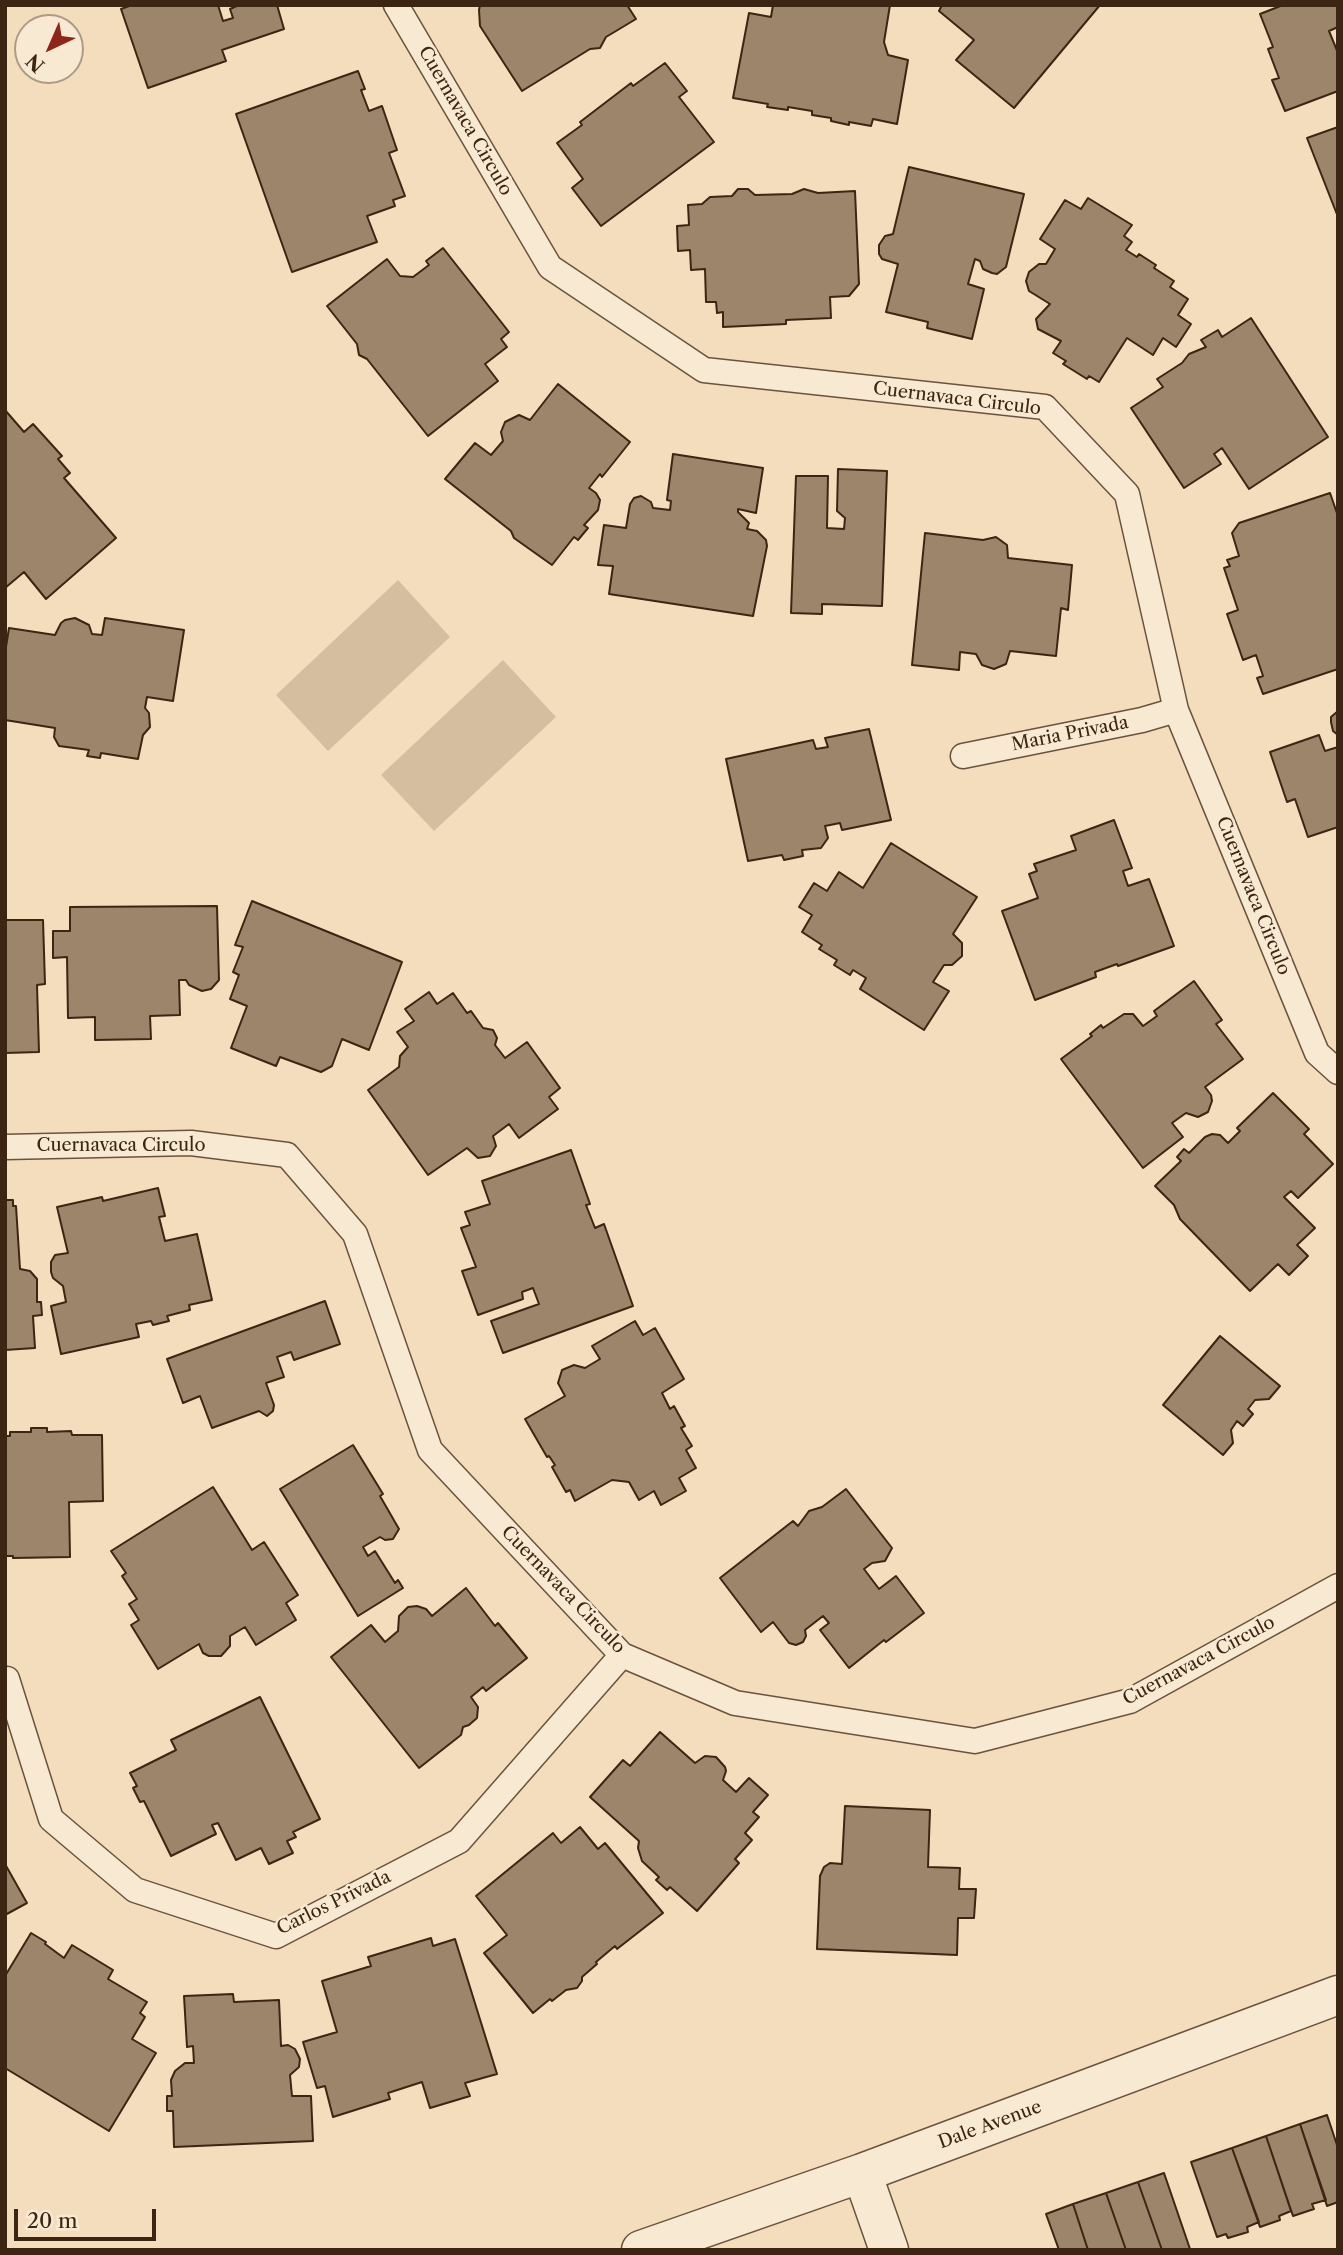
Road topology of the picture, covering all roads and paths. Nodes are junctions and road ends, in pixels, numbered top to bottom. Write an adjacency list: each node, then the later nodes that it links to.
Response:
1 (396, 5): 2 (lane, Cuernavaca Circulo)
2 (1176, 710): 3 (lane, Maria Privada); 4 (lane, Cuernavaca Circulo)
3 (963, 756)
4 (1338, 1072)
5 (5, 1147): 7 (lane, Cuernavaca Circulo)
6 (1338, 1586): 7 (lane, Cuernavaca Circulo)
7 (622, 1655): 8 (lane, Carlos Privada)
8 (7, 1679)
9 (1338, 1995): 10 (street, Dale Avenue)
10 (862, 2173): 11 (street, Dale Avenue); 12 (street)
11 (641, 2250)
12 (889, 2250)

